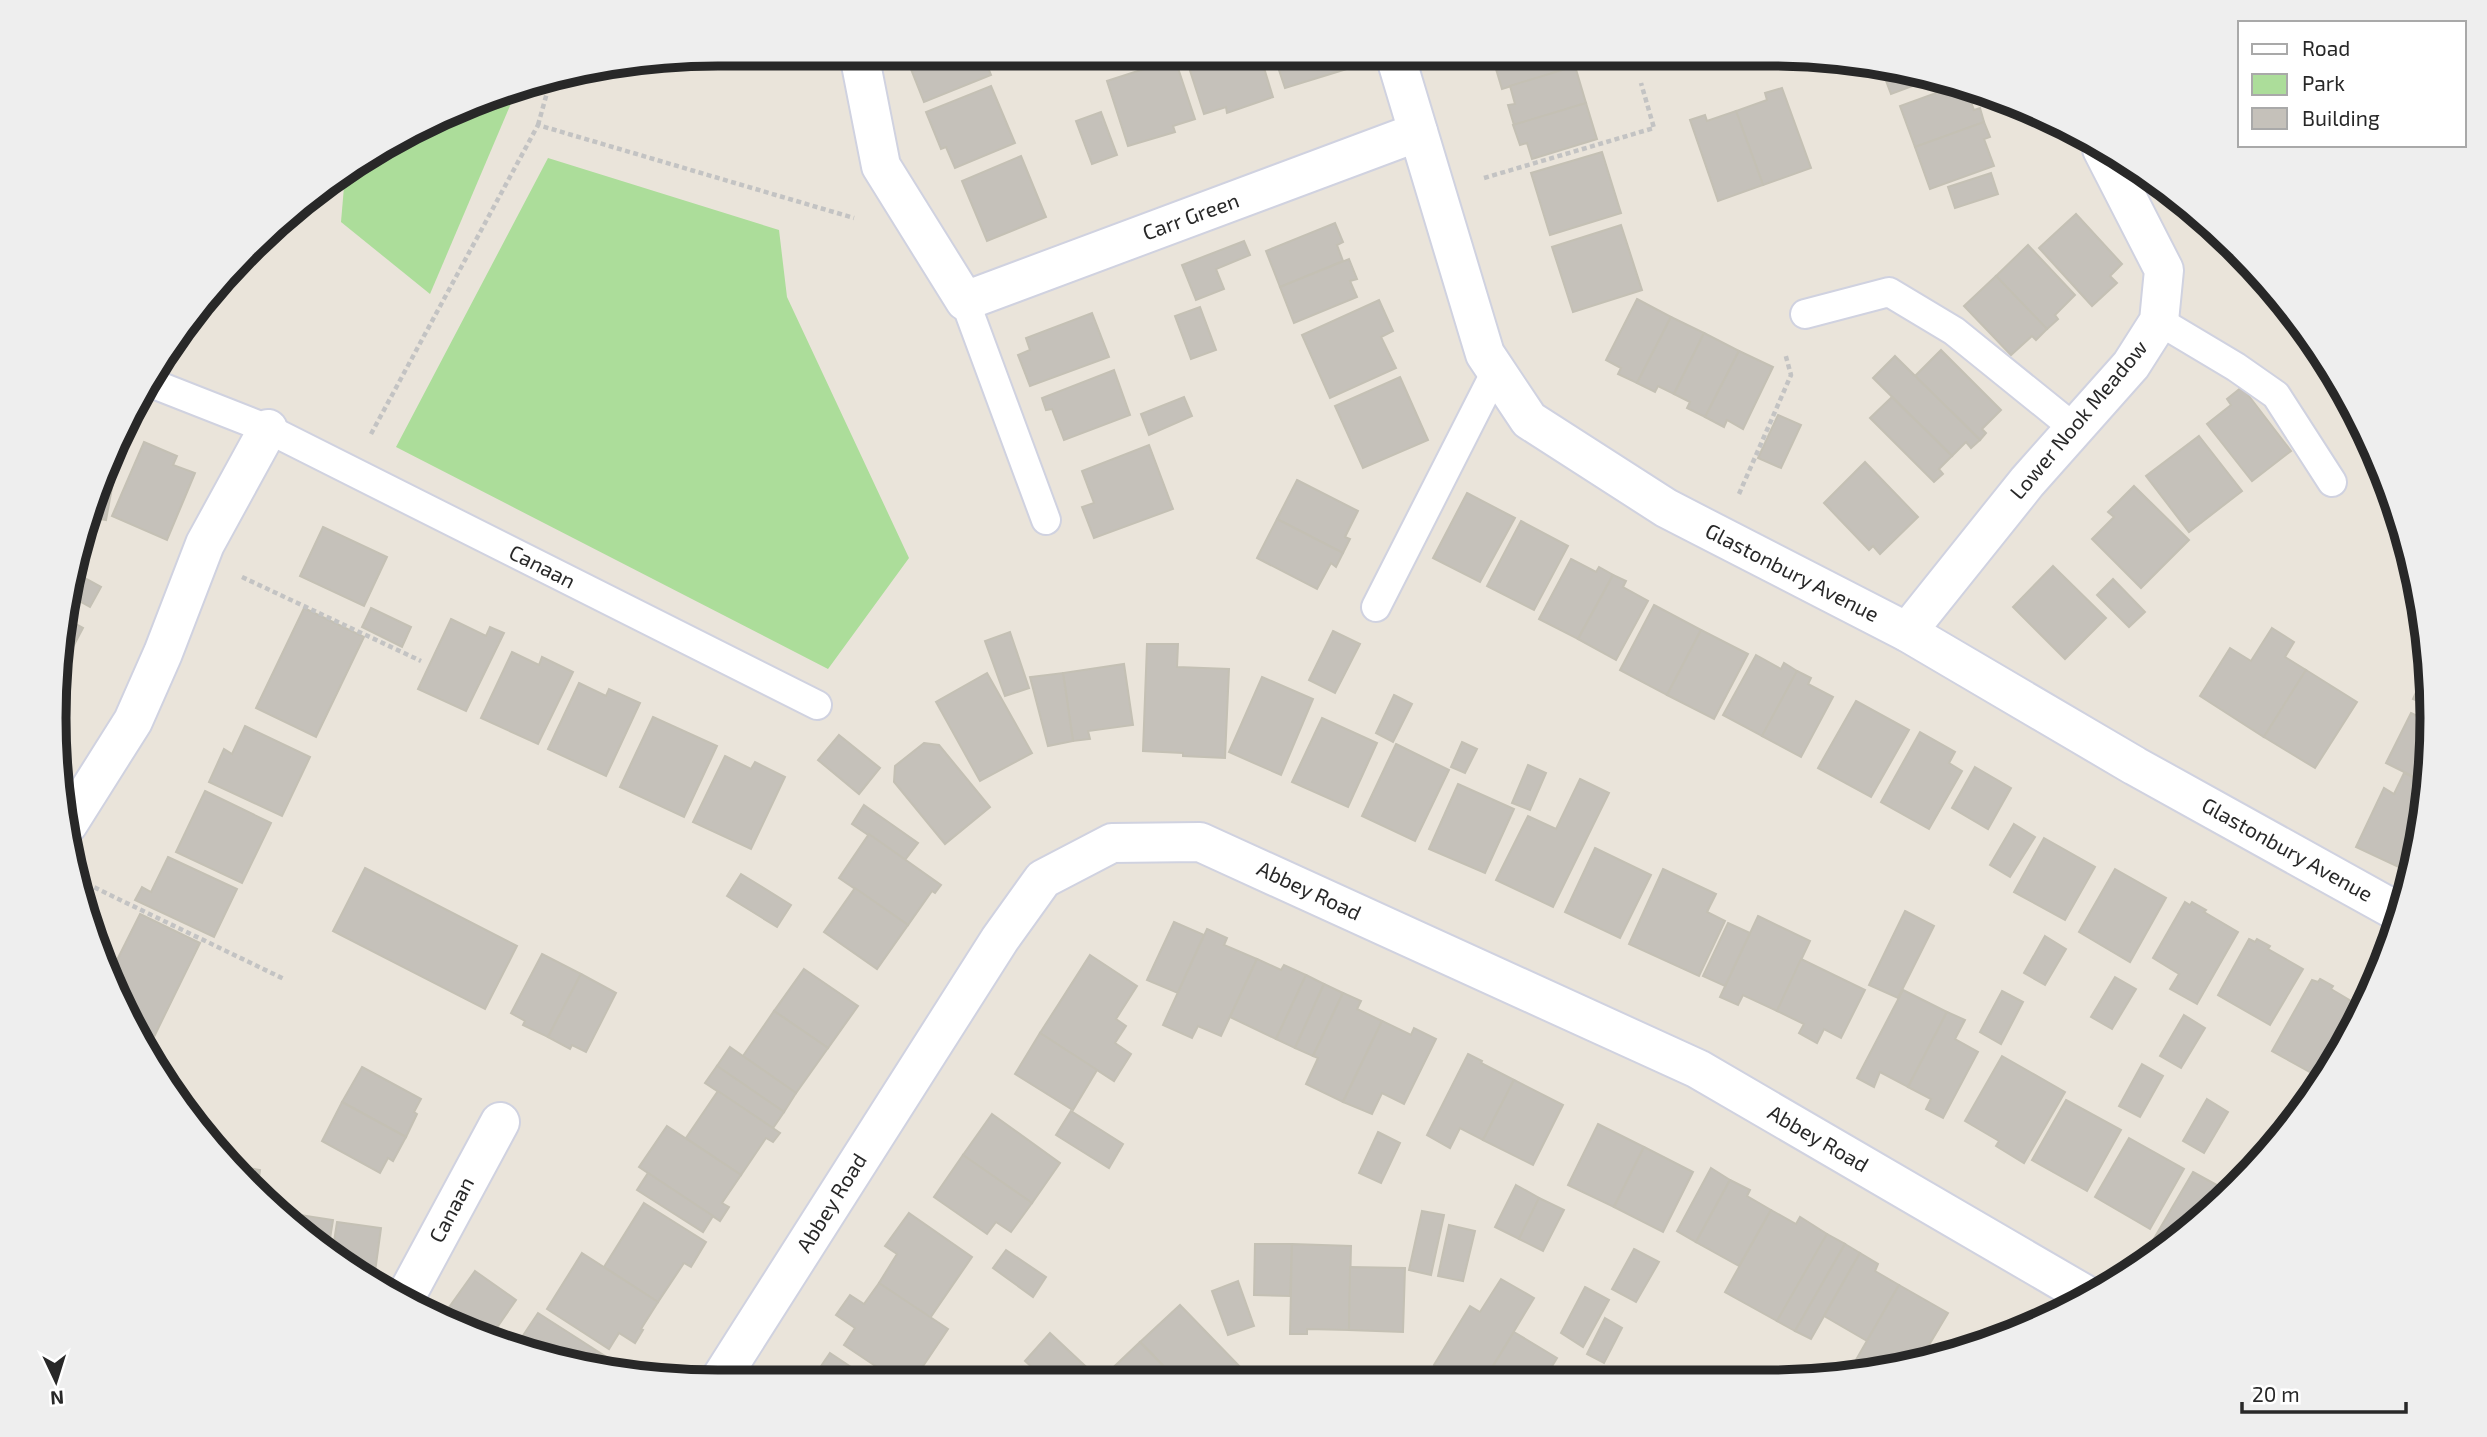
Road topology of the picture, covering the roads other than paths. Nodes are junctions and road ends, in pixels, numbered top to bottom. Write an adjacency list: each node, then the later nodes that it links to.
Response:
1 (861, 66): 5 (street)
2 (1398, 66): 3 (street, Glastonbury Avenue)
3 (1418, 132): 5 (street, Carr Green); 8 (street, Glastonbury Avenue)
4 (2109, 163): 7 (street, Lower Nook Meadow)
5 (965, 301): 13 (lane)
6 (1805, 314): 10 (lane)
7 (2159, 321): 10 (street, Lower Nook Meadow); 12 (lane)
8 (1496, 371): 14 (lane); 15 (street, Glastonbury Avenue)
9 (158, 386): 11 (lane, Canaan)
10 (2074, 428): 15 (street, Lower Nook Meadow)
11 (268, 429): 16 (lane, Canaan); 17 (street)
12 (2332, 482)
13 (1046, 520)
14 (1376, 607)
15 (1907, 632): 18 (street, Glastonbury Avenue)
16 (817, 705)
17 (74, 815)
18 (2392, 908)
19 (500, 1122): 21 (street, Canaan)
20 (2079, 1291): 22 (street, Abbey Road)
21 (408, 1292)
22 (726, 1370)

